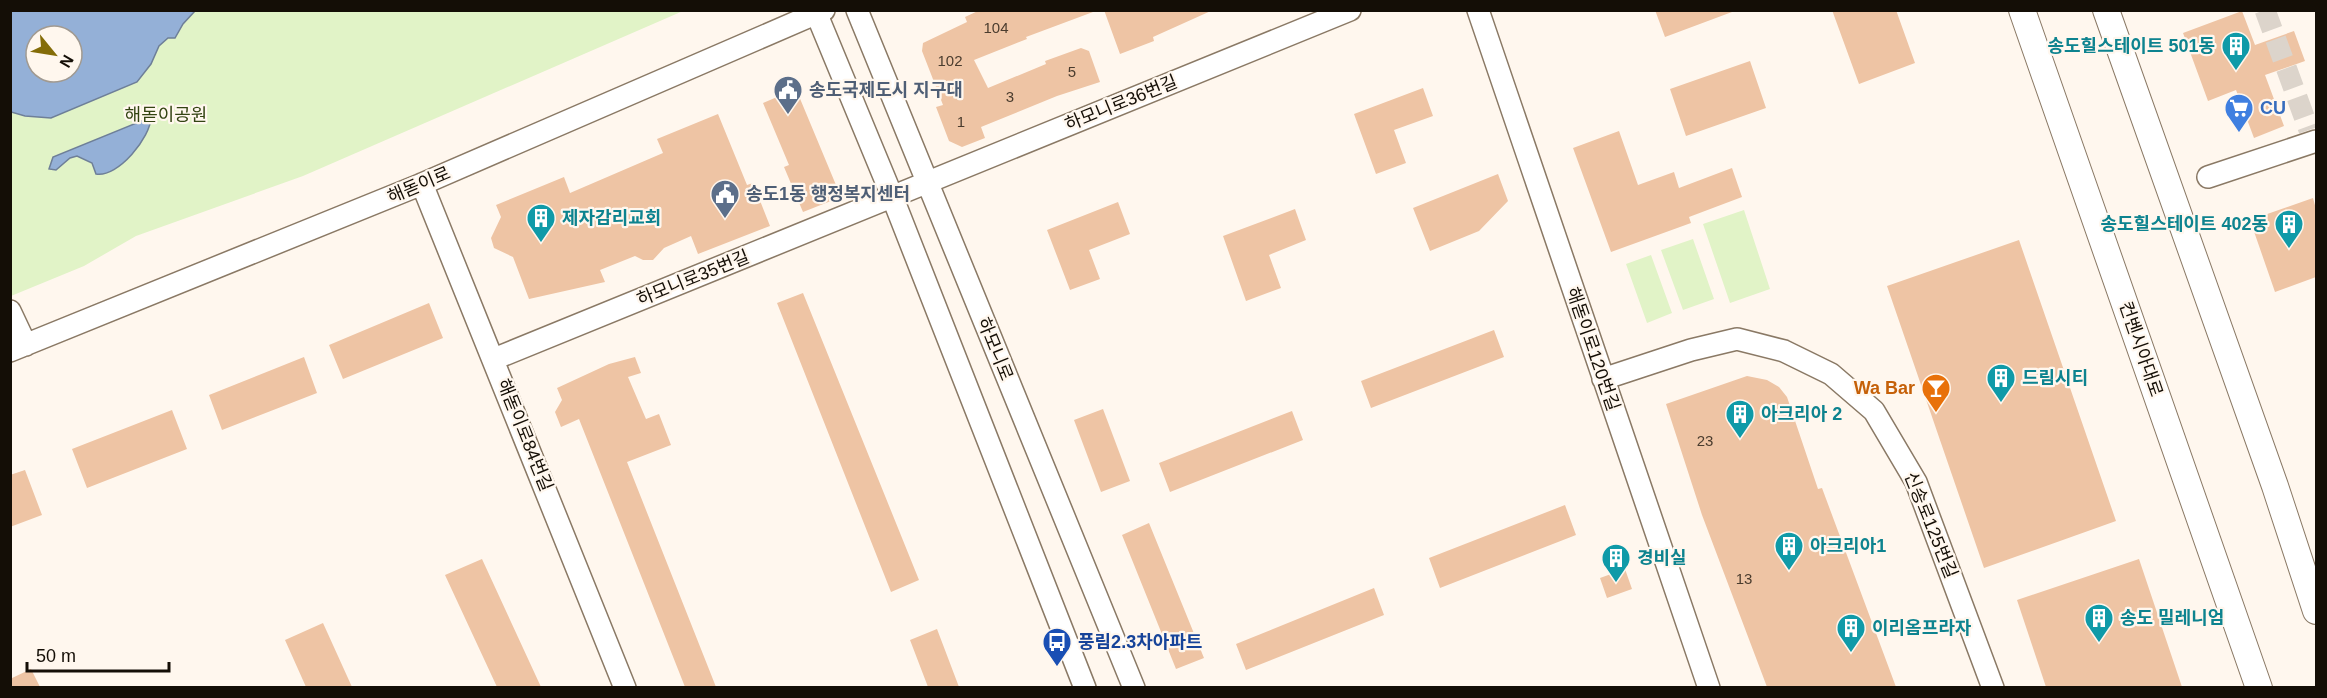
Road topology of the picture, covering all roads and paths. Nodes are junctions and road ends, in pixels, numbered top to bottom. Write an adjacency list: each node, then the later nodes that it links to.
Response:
1 (857, 10): 10 (street, 하모니로)
2 (1350, 10): 10 (street, 하모니로36번길)
3 (1478, 10): 16 (street, 해돋이로120번길)
4 (2022, 10): 23 (main road, 컨벤시아대로)
5 (2106, 10): 17 (main road)
6 (818, 12): 11 (street, 해돋이로); 12 (street)
7 (2313, 135): 8 (street); 9 (street)
8 (2316, 150)
9 (2208, 177)
10 (927, 182): 12 (street, 하모니로36번길); 20 (street, 하모니로)
11 (422, 184): 14 (street, 해돋이로); 15 (street, 해돋이로84번길)
12 (892, 196): 15 (street, 하모니로35번길); 19 (street)
13 (10, 311): 14 (street)
14 (18, 348)
15 (494, 359): 18 (street, 해돋이로84번길)
16 (1603, 379): 21 (street, 해돋이로120번길); 22 (street, 신송로125번길)
17 (2316, 611)
18 (625, 687)
19 (1085, 687)
20 (1134, 687)
21 (1709, 687)
22 (1993, 687)
23 (2259, 687)

